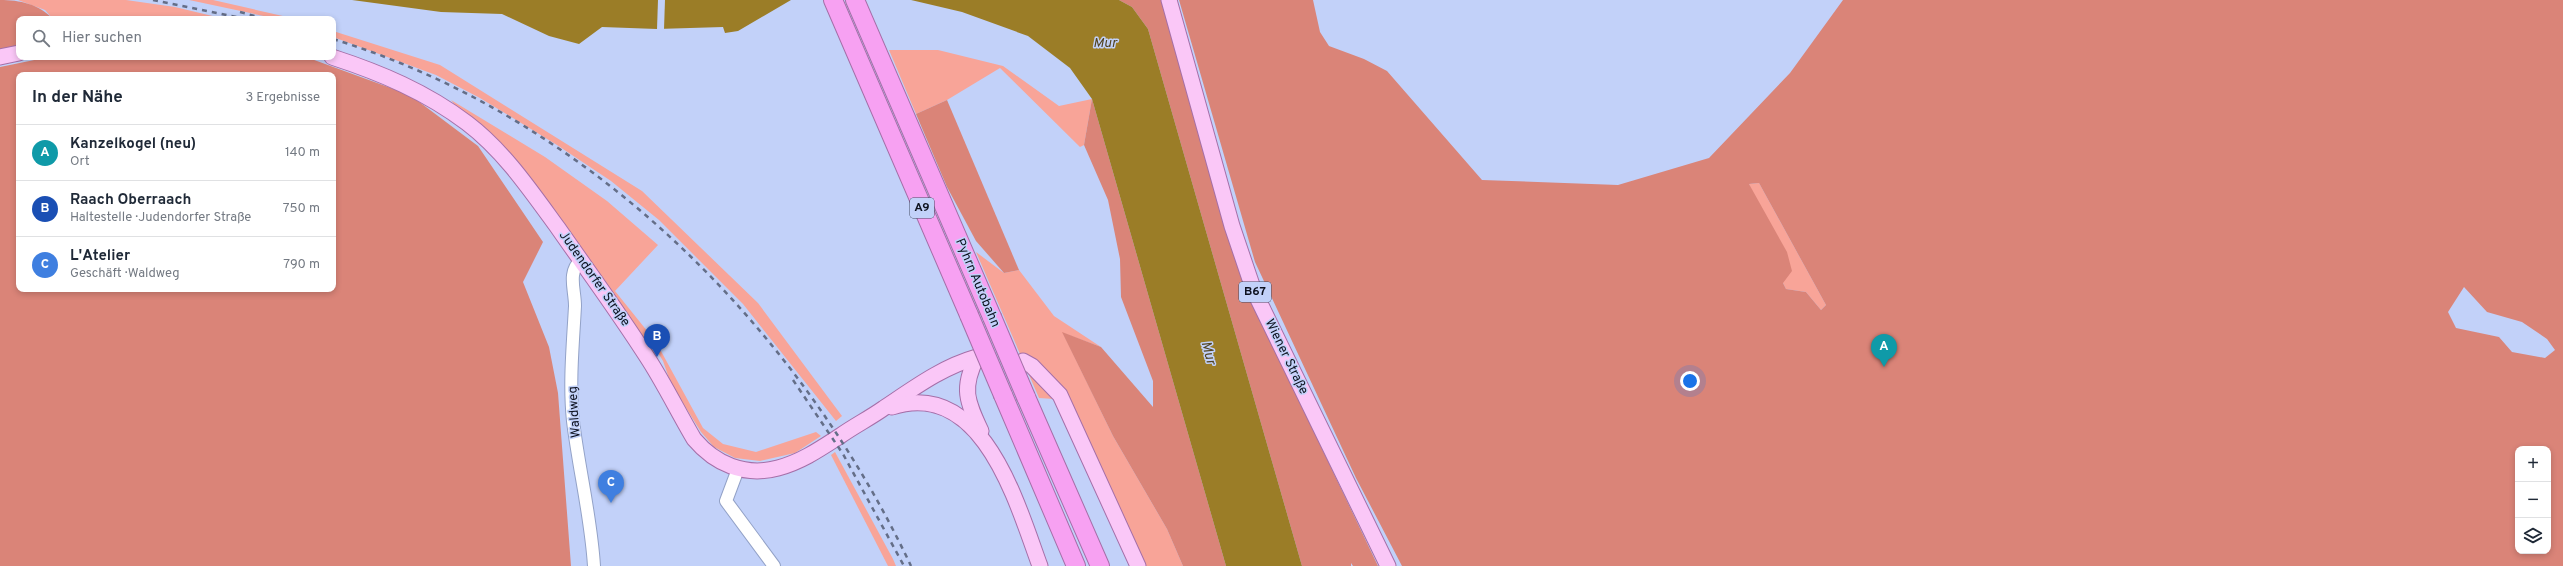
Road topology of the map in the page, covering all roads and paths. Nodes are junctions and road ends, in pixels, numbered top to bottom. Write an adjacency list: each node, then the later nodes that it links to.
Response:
1 (833, 0): 15 (highway, Pyhrn Autobahn / A9, bridge)
2 (855, 0): 16 (highway, Pyhrn Autobahn / A9, bridge)
3 (1170, 0): 18 (main road, Wiener Straße / B67)
4 (16, 54): 5 (main road)
5 (0, 57)
6 (336, 58): 7 (main road, Judendorfer Straße)
7 (581, 260): 11 (main road, Judendorfer Straße); 12 (street, Waldweg)
8 (1023, 362): 17 (main road)
9 (880, 411): 10 (main road); 10 (main road, Judendorfer Straße); 11 (main road, Judendorfer Straße)
10 (990, 448): 14 (main road)
11 (742, 470): 13 (street)
12 (594, 566)
13 (774, 566)
14 (1040, 566)
15 (1076, 566)
16 (1100, 566)
17 (1138, 566)
18 (1388, 566)

